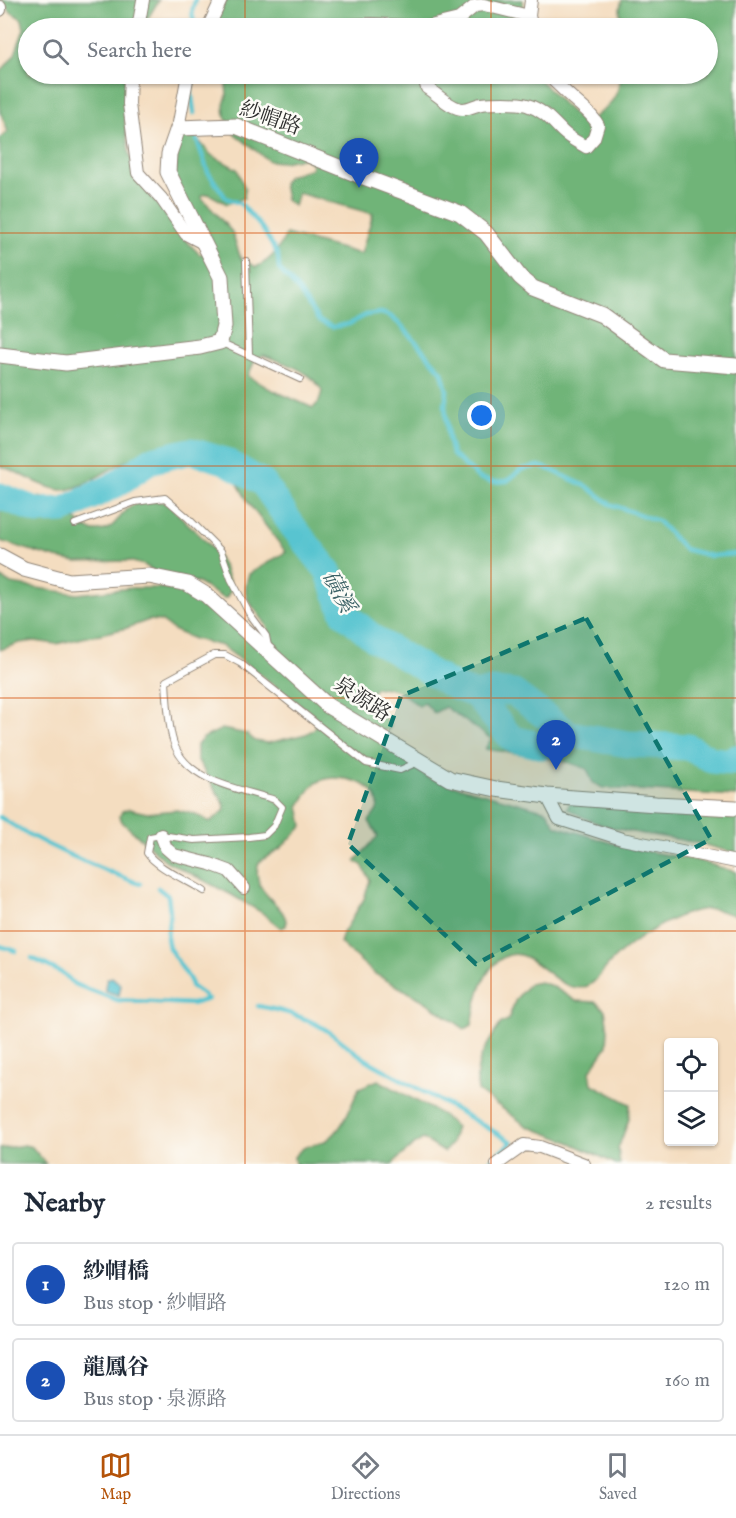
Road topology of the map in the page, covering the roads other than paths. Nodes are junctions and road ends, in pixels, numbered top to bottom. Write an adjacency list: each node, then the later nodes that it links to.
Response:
1 (143, 0): 5 (street)
2 (221, 0): 6 (street)
3 (531, 0): 4 (street)
4 (529, 16): 7 (street)
5 (140, 18)
6 (213, 18)
7 (460, 18)
8 (130, 84): 13 (street)
9 (186, 84): 12 (street)
10 (426, 84): 11 (street)
11 (559, 84)
12 (178, 128): 13 (street); 18 (street, 紗帽路)
13 (206, 245): 15 (street)
14 (246, 261): 16 (lane)
15 (220, 342): 16 (lane); 17 (street)
16 (249, 354): 19 (lane)
17 (0, 355)
18 (736, 366)
19 (300, 379)
20 (75, 524): 22 (lane)
21 (0, 556): 22 (street, 泉源路)
22 (270, 653): 23 (street, 泉源路)
23 (421, 761): 24 (street, 泉源路); 26 (lane)
24 (547, 796): 25 (street, 泉源路); 27 (street)
25 (736, 808)
26 (161, 835): 28 (street); 29 (lane)
27 (736, 862)
28 (244, 888)
29 (204, 891)
30 (497, 1164): 31 (street)
31 (584, 1164)

